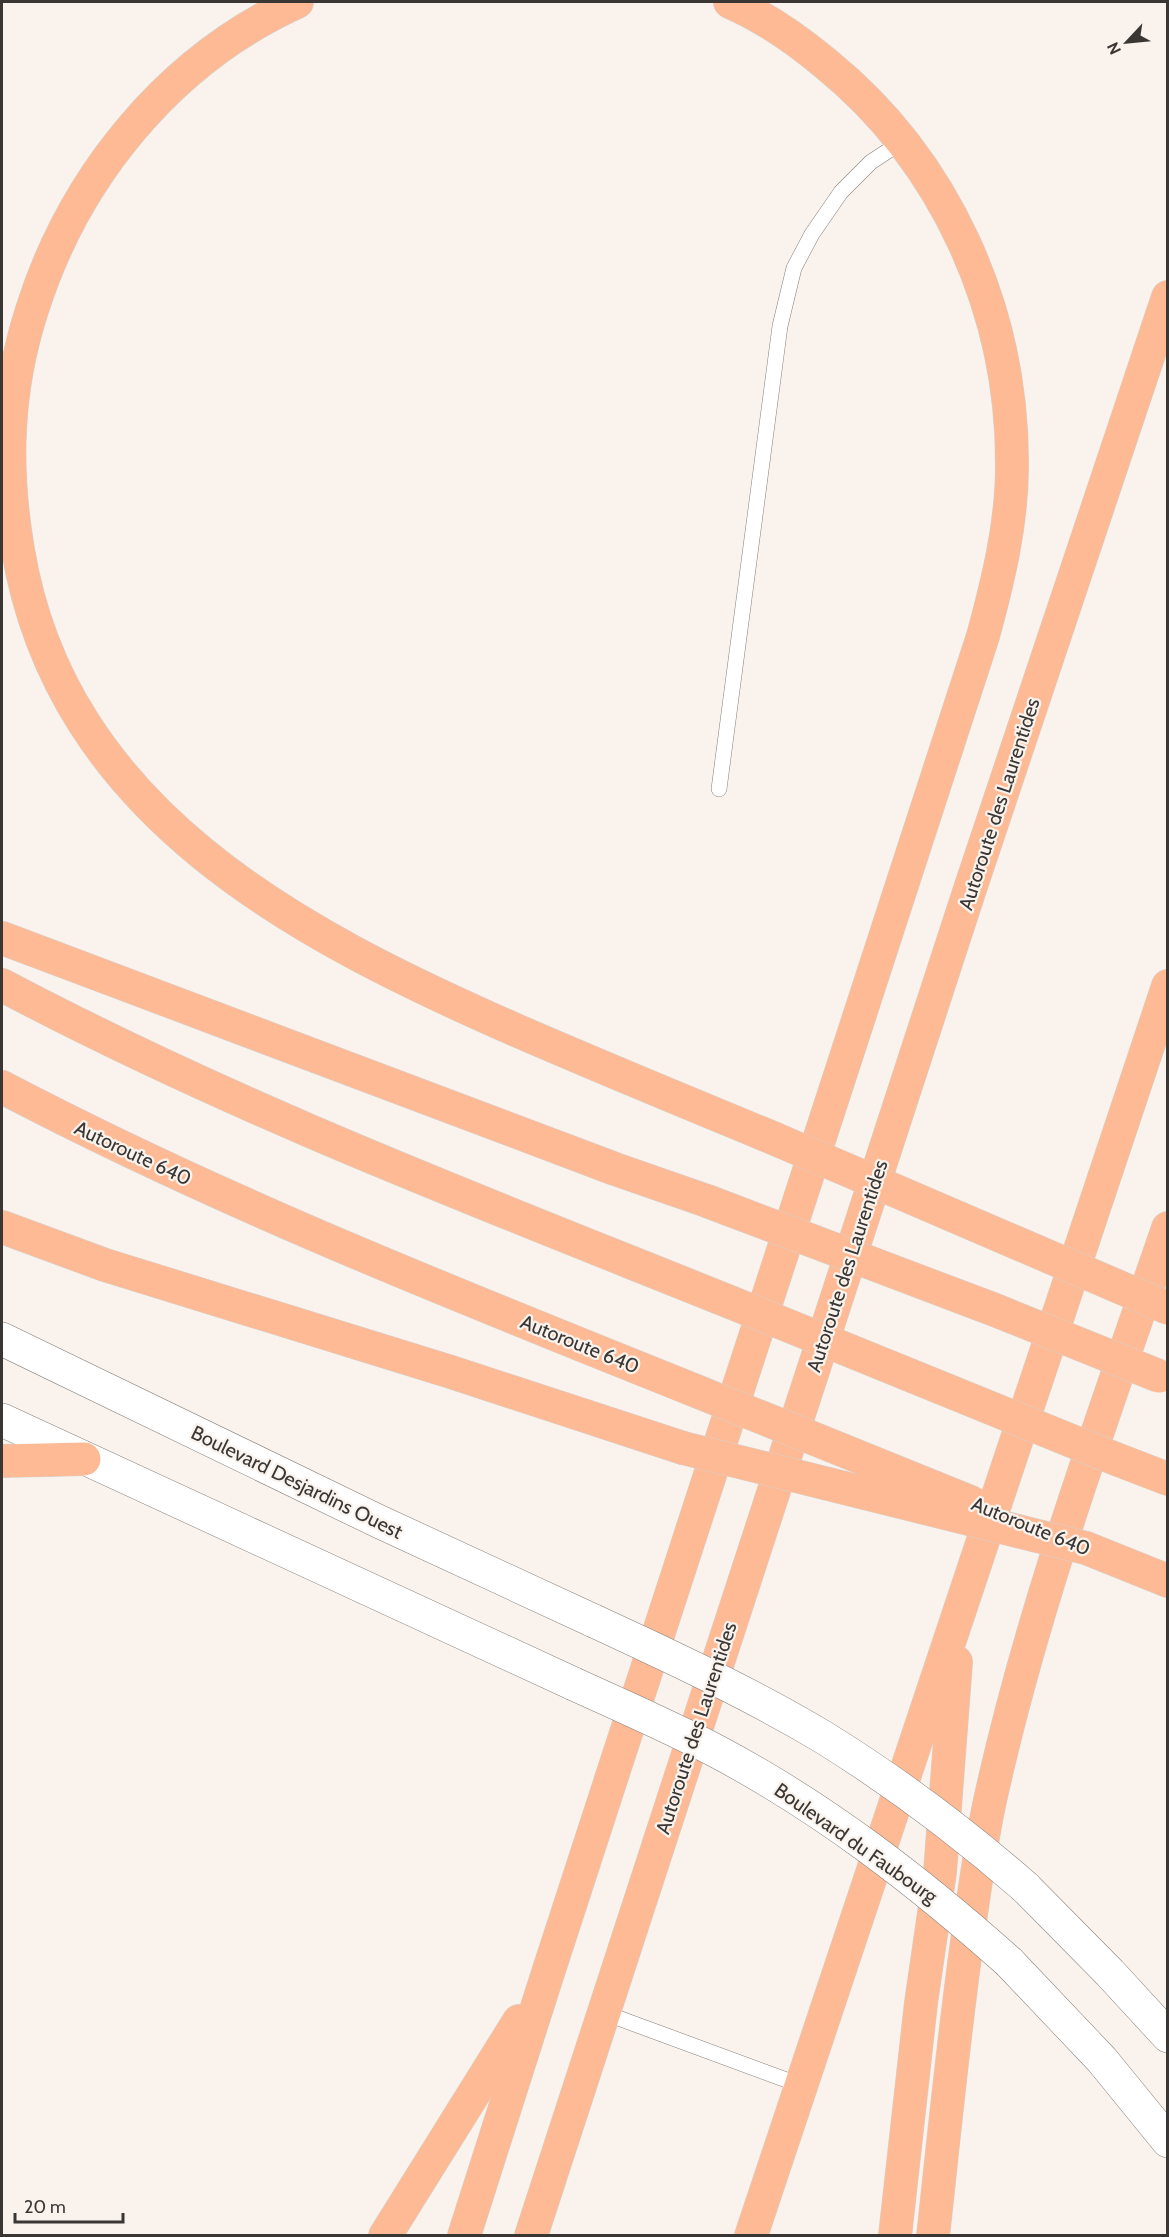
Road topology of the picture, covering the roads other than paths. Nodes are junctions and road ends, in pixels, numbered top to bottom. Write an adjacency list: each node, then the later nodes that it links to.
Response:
1 (297, 2): 12 (highway, bridge)
2 (730, 2): 3 (highway)
3 (903, 141): 5 (lane); 22 (highway)
4 (1167, 297): 23 (highway, Autoroute des Laurentides)
5 (719, 789)
6 (2, 938): 14 (highway, bridge)
7 (2, 985): 18 (highway, bridge)
8 (1167, 986): 21 (highway)
9 (2, 1087): 19 (highway, Autoroute 640, bridge)
10 (2, 1227): 19 (highway, bridge)
11 (1167, 1227): 32 (highway)
12 (1167, 1308)
13 (2, 1340): 24 (street, Boulevard Desjardins Ouest, bridge)
14 (1167, 1380)
15 (2, 1420): 16 (street)
16 (84, 1459): 17 (highway); 26 (street, Boulevard du Faubourg, bridge)
17 (2, 1461)
18 (1167, 1479)
19 (1086, 1548): 20 (highway, Autoroute 640)
20 (1167, 1581)
21 (960, 1608): 25 (highway); 31 (highway)
22 (546, 1979): 27 (highway); 28 (highway)
23 (602, 2012): 25 (lane); 29 (highway, Autoroute des Laurentides)
24 (1167, 2036)
25 (800, 2085): 30 (highway)
26 (1167, 2141)
27 (385, 2235)
28 (464, 2235)
29 (531, 2235)
30 (751, 2235)
31 (895, 2235)
32 (933, 2235)

